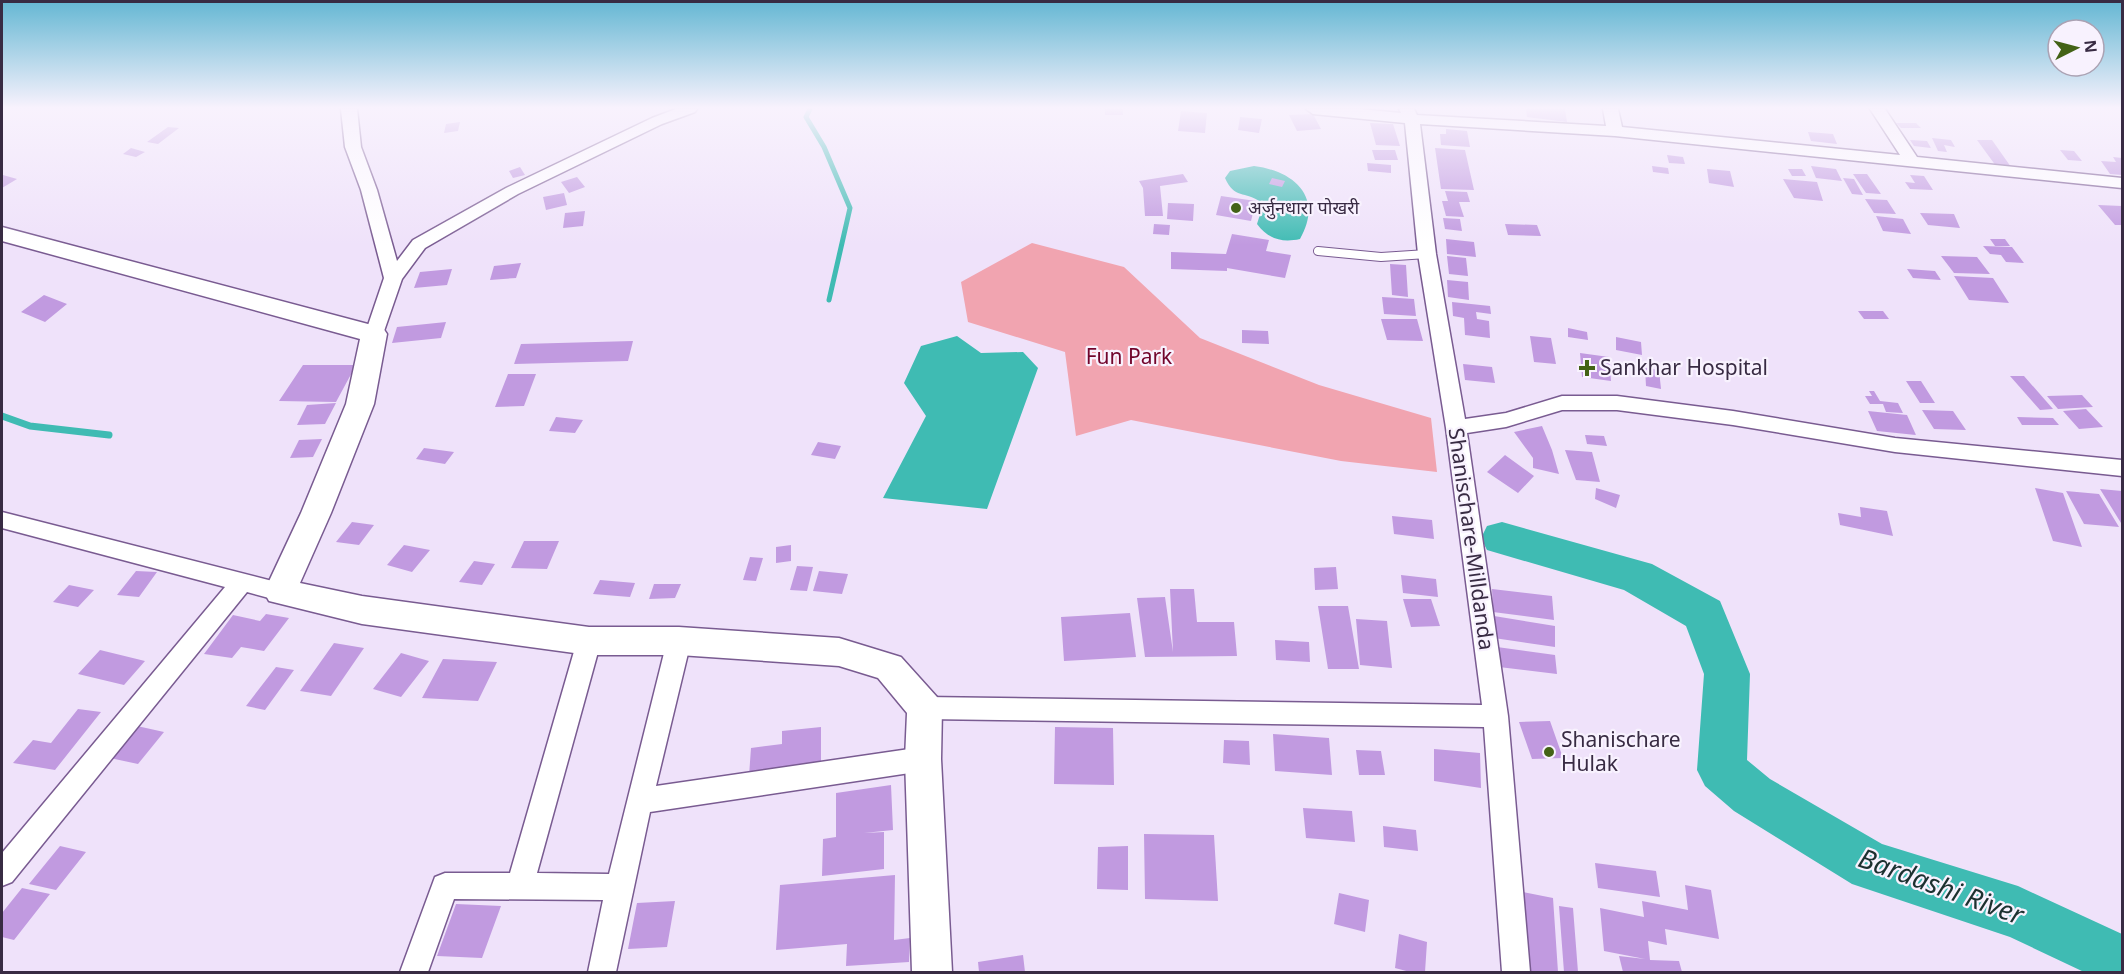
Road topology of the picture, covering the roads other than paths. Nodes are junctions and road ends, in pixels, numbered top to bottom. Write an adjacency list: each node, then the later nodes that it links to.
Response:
1 (356, 154): 11 (street)
2 (589, 154): 11 (street)
3 (1414, 154): 10 (street, Shanischare-Milldanda)
4 (1840, 154): 6 (street)
5 (1907, 154): 6 (street)
6 (1912, 162): 7 (street)
7 (2122, 183)
8 (2, 234): 12 (street)
9 (1318, 251): 10 (lane)
10 (1427, 254): 13 (street, Shanischare-Milldanda)
11 (393, 278): 12 (street)
12 (374, 334): 17 (street)
13 (1455, 429): 14 (street); 21 (street, Shanischare-Milldanda)
14 (2122, 468)
15 (2, 520): 16 (street)
16 (241, 583): 17 (street); 24 (street)
17 (280, 592): 18 (street)
18 (589, 641): 19 (street); 25 (street)
19 (679, 641): 20 (street); 23 (street)
20 (925, 708): 21 (street); 22 (street)
21 (1496, 716): 30 (street, Shanischare-Milldanda)
22 (923, 759): 23 (street); 29 (street)
23 (640, 801): 26 (street)
24 (2, 873)
25 (520, 886): 26 (street); 27 (street)
26 (619, 887): 28 (street)
27 (414, 972)
28 (602, 972)
29 (932, 972)
30 (1516, 972)

